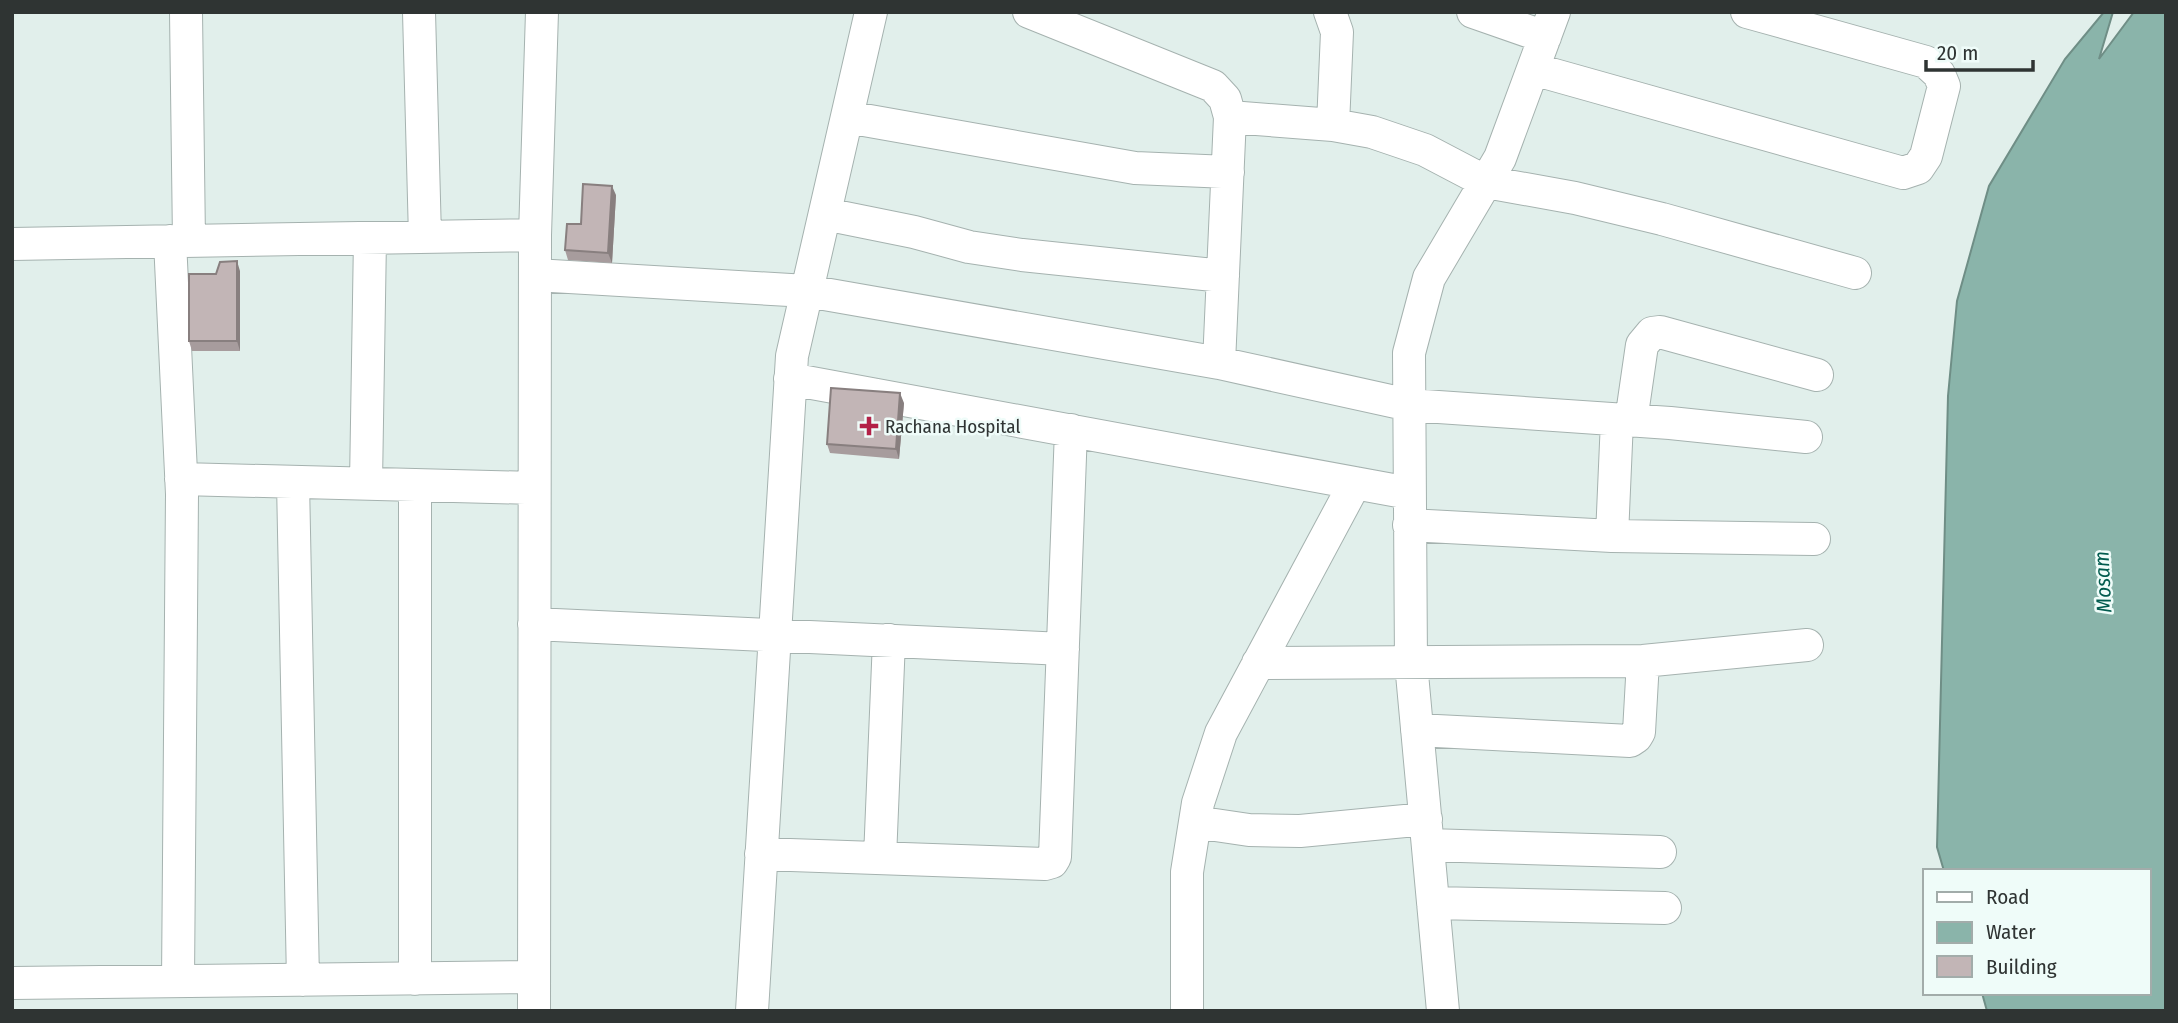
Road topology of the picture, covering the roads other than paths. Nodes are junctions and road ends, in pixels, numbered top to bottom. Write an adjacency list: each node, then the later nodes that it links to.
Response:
1 (186, 12): 20 (street)
2 (419, 12): 18 (street)
3 (542, 12): 17 (street)
4 (871, 12): 11 (street)
5 (1030, 12): 12 (street)
6 (1331, 12): 13 (street)
7 (1473, 12): 9 (street)
8 (1747, 12): 10 (street)
9 (1549, 24): 10 (street)
10 (1533, 69): 15 (street)
11 (847, 117): 14 (street); 16 (street)
12 (1230, 117): 13 (street); 14 (street)
13 (1333, 125): 15 (street)
14 (1228, 172): 24 (street)
15 (1486, 182): 22 (street); 29 (street)
16 (825, 214): 24 (street); 25 (street)
17 (535, 235): 18 (street); 23 (street)
18 (425, 237): 19 (street)
19 (370, 238): 20 (street); 36 (street)
20 (180, 241): 21 (street); 33 (street)
21 (12, 244)
22 (1855, 274)
23 (535, 275): 25 (street); 38 (street)
24 (1223, 276): 26 (street)
25 (807, 291): 26 (street); 28 (street)
26 (1219, 363): 29 (street)
27 (1817, 374): 30 (street)
28 (790, 379): 31 (street); 44 (street)
29 (1409, 405): 30 (street); 39 (street)
30 (1624, 420): 32 (street); 41 (street)
31 (1071, 430): 35 (street); 47 (street)
32 (1806, 438)
33 (181, 479): 34 (street); 62 (street)
34 (293, 482): 36 (street); 61 (street)
35 (1355, 483): 39 (street); 49 (street)
36 (366, 484): 37 (street)
37 (415, 485): 38 (street); 60 (street)
38 (534, 488): 43 (street)
39 (1409, 493): 40 (street)
40 (1409, 525): 41 (street); 50 (street)
41 (1612, 536): 42 (street)
42 (1814, 539)
43 (534, 624): 44 (street); 59 (street)
44 (775, 635): 45 (street); 55 (street)
45 (889, 640): 47 (street); 56 (street)
46 (1807, 646): 48 (street)
47 (1063, 649): 56 (street)
48 (1643, 661): 50 (street); 51 (street)
49 (1258, 663): 50 (street); 52 (street)
50 (1411, 663): 51 (street)
51 (1417, 730): 53 (street)
52 (1195, 822): 53 (street); 66 (street)
53 (1427, 832): 54 (street); 57 (street)
54 (1660, 852)
55 (761, 854): 56 (street); 65 (street)
56 (880, 858)
57 (1433, 903): 58 (street); 67 (street)
58 (1665, 908)
59 (534, 977): 60 (street); 64 (street)
60 (415, 979): 61 (street)
61 (303, 980): 62 (street)
62 (178, 981): 63 (street)
63 (12, 983)
64 (534, 1011)
65 (752, 1011)
66 (1187, 1011)
67 (1443, 1011)

